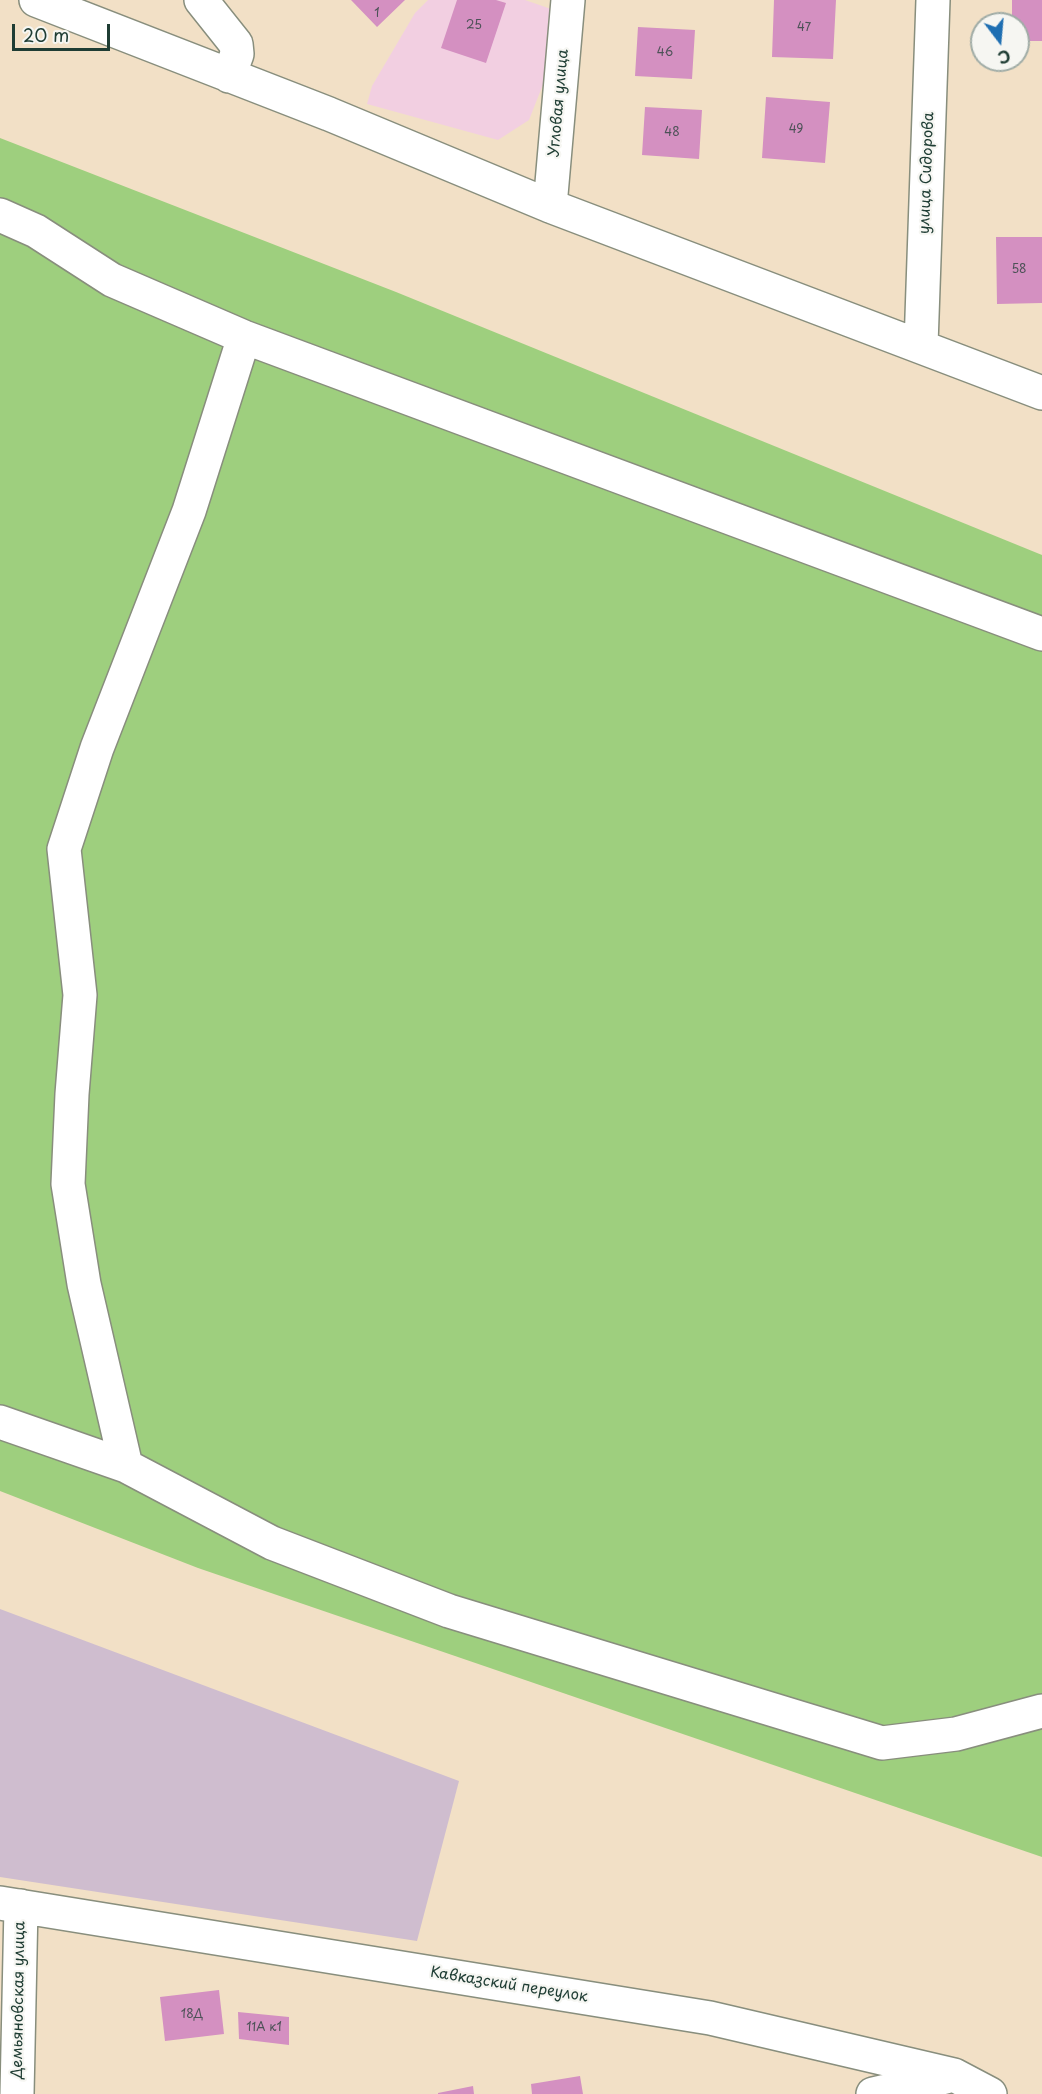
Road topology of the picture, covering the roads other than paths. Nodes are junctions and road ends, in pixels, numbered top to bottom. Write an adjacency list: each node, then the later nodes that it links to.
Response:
1 (36, 0): 5 (street)
2 (201, 0): 5 (street)
3 (568, 0): 6 (street, Угловая улица)
4 (933, 0): 9 (street, улица Сидорова)
5 (230, 76): 6 (street)
6 (550, 206): 9 (street)
7 (0, 215): 8 (street)
8 (244, 338): 11 (street); 13 (street)
9 (921, 345): 10 (street)
10 (1042, 393)
11 (1042, 634)
12 (0, 1422): 13 (street)
13 (126, 1466): 14 (street)
14 (1042, 1712)
15 (10, 1905): 16 (street, Кавказский переулок); 17 (street, Демьяновская улица)
16 (954, 2075): 18 (street); 19 (street, Кавказский переулок)
17 (17, 2094)
18 (873, 2094)
19 (990, 2094)

